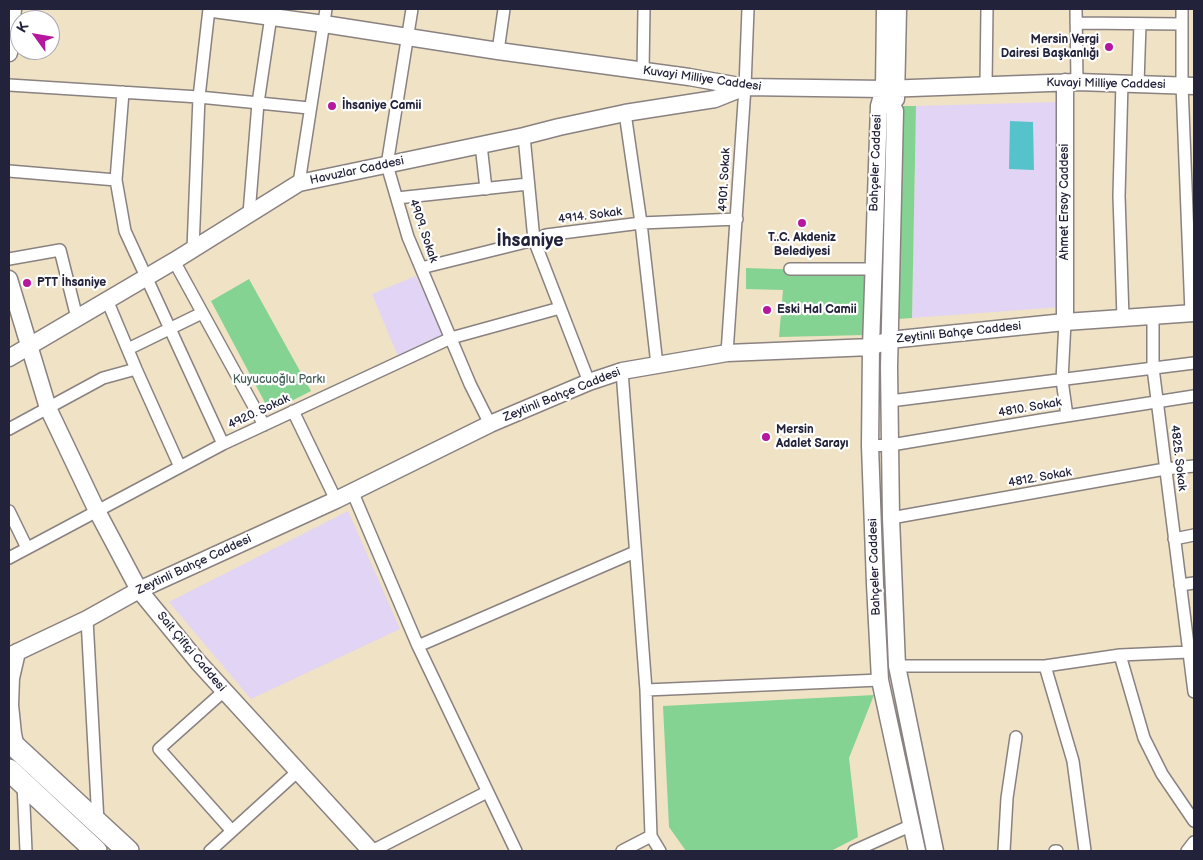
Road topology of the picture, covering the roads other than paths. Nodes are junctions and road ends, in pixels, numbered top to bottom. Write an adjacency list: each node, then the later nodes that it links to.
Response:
1 (13, 9): 20 (street)
2 (211, 9): 12 (street, Kuvayi Milliye Caddesi); 30 (street)
3 (412, 9): 18 (street, 4909. Sokak)
4 (504, 9): 19 (street)
5 (644, 9): 21 (street)
6 (748, 9): 27 (street, 4901. Sokak)
7 (885, 9): 28 (street)
8 (898, 9): 28 (street)
9 (987, 9): 24 (street)
10 (1076, 9): 15 (street)
11 (1182, 9): 17 (street)
12 (246, 11): 13 (street, Kuvayi Milliye Caddesi)
13 (271, 16): 14 (street, Kuvayi Milliye Caddesi); 31 (street)
14 (325, 16): 18 (street, Kuvayi Milliye Caddesi); 32 (street)
15 (1076, 23): 16 (street); 22 (street)
16 (1140, 24): 17 (street); 23 (street)
17 (1182, 24): 26 (street)
18 (408, 37): 19 (street, Kuvayi Milliye Caddesi); 36 (street, 4909. Sokak)
19 (498, 51): 21 (street, Kuvayi Milliye Caddesi)
20 (9, 53)
21 (643, 71): 27 (street, Kuvayi Milliye Caddesi)
22 (1071, 82): 23 (street, Kuvayi Milliye Caddesi); 24 (street, Kuvayi Milliye Caddesi); 62 (street, Ahmet Ersoy Caddesi)
23 (1130, 83): 26 (street, Kuvayi Milliye Caddesi); 61 (street)
24 (986, 84): 28 (street, Kuvayi Milliye Caddesi)
25 (9, 85): 29 (street)
26 (1188, 85): 58 (street)
27 (745, 87): 28 (street, Kuvayi Milliye Caddesi); 33 (street, Havuzlar Caddesi); 44 (street, 4901. Sokak)
28 (890, 89): 52 (street, Bahçeler Caddesi); 65 (street, Bahçeler Caddesi)
29 (123, 92): 30 (street); 38 (street)
30 (199, 96): 31 (street); 47 (street)
31 (258, 103): 32 (street); 43 (street)
32 (309, 108): 39 (street)
33 (625, 113): 34 (street, Havuzlar Caddesi); 45 (street)
34 (524, 136): 35 (street, Havuzlar Caddesi); 40 (street)
35 (481, 145): 36 (street, Havuzlar Caddesi); 41 (street)
36 (387, 165): 39 (street, Havuzlar Caddesi); 42 (street, 4909. Sokak)
37 (9, 171): 38 (street)
38 (116, 180): 53 (street)
39 (299, 183): 43 (street, Havuzlar Caddesi)
40 (528, 184): 41 (street); 46 (street)
41 (486, 189): 42 (street)
42 (397, 198): 50 (street, 4909. Sokak)
43 (249, 214): 47 (street, Havuzlar Caddesi)
44 (737, 219): 45 (street, 4914. Sokak); 69 (street, 4901. Sokak)
45 (640, 223): 46 (street, 4914. Sokak); 72 (street)
46 (534, 240): 50 (street, 4914. Sokak); 56 (street)
47 (193, 249): 49 (street, Havuzlar Caddesi)
48 (9, 259): 60 (street)
49 (174, 261): 53 (street, Havuzlar Caddesi); 57 (street)
50 (421, 268): 64 (street, 4909. Sokak)
51 (790, 268): 52 (street)
52 (873, 269): 67 (street, Bahçeler Caddesi)
53 (146, 276): 55 (street, Havuzlar Caddesi); 63 (street)
54 (9, 279): 66 (street, Sait Çiftçi Caddesi)
55 (107, 300): 60 (street, Havuzlar Caddesi); 68 (street)
56 (560, 308): 64 (street, 4920. Sokak); 77 (street)
57 (202, 313): 63 (street); 85 (street)
58 (1192, 313): 59 (street, Zeytinli Bahçe Caddesi)
59 (1154, 317): 61 (street, Zeytinli Bahçe Caddesi); 73 (street, 4825. Sokak)
60 (77, 318): 66 (street, Havuzlar Caddesi)
61 (1123, 318): 62 (street, Zeytinli Bahçe Caddesi)
62 (1066, 322): 65 (street, Zeytinli Bahçe Caddesi); 76 (street)
63 (170, 328): 68 (street); 87 (street)
64 (451, 338): 82 (street, 4920. Sokak); 84 (street, 4909. Sokak)
65 (889, 340): 67 (street, Zeytinli Bahçe Caddesi); 79 (street, Bahçeler Caddesi)
66 (28, 347): 70 (street, Havuzlar Caddesi); 81 (street, Sait Çiftçi Caddesi)
67 (871, 347): 69 (street, Zeytinli Bahçe Caddesi); 89 (street, Bahçeler Caddesi)
68 (128, 349): 74 (street)
69 (728, 353): 72 (street, Zeytinli Bahçe Caddesi)
70 (9, 358)
71 (1194, 363): 73 (street)
72 (657, 365): 75 (street, Zeytinli Bahçe Caddesi)
73 (1153, 368): 76 (street); 80 (street, 4825. Sokak)
74 (136, 369): 81 (street); 91 (street)
75 (622, 371): 77 (street, Zeytinli Bahçe Caddesi); 101 (street)
76 (1062, 380): 79 (street); 83 (street)
77 (589, 382): 84 (street, Zeytinli Bahçe Caddesi)
78 (1194, 396): 80 (street, 4810. Sokak)
79 (890, 401): 88 (street, Bahçeler Caddesi)
80 (1157, 402): 83 (street, 4810. Sokak); 92 (street, 4825. Sokak)
81 (48, 408): 86 (street); 96 (street, Sait Çiftçi Caddesi)
82 (293, 412): 85 (street, 4920. Sokak); 94 (street)
83 (1067, 416): 88 (street, 4810. Sokak)
84 (490, 424): 93 (street, Zeytinli Bahçe Caddesi)
85 (264, 425): 87 (street, 4920. Sokak)
86 (9, 429)
87 (223, 444): 91 (street, 4920. Sokak)
88 (891, 445): 89 (street, 4810. Sokak); 97 (street, Bahçeler Caddesi)
89 (870, 446): 113 (street, Bahçeler Caddesi)
90 (1194, 466): 92 (street, 4812. Sokak)
91 (180, 467): 96 (street, 4920. Sokak)
92 (1165, 469): 97 (street, 4812. Sokak); 99 (street, 4825. Sokak)
93 (352, 492): 94 (street, Zeytinli Bahçe Caddesi); 107 (street)
94 (336, 500): 105 (street, Zeytinli Bahçe Caddesi)
95 (9, 511): 100 (street)
96 (97, 511): 100 (street, 4920. Sokak); 105 (street, Sait Çiftçi Caddesi)
97 (891, 518): 111 (street, Bahçeler Caddesi)
98 (1194, 535): 99 (street)
99 (1174, 539): 104 (street, 4825. Sokak)
100 (27, 548): 102 (street, 4920. Sokak)
101 (635, 552): 107 (street); 114 (street)
102 (9, 558)
103 (1194, 583): 104 (street)
104 (1180, 585): 108 (street, 4825. Sokak)
105 (139, 590): 106 (street, Zeytinli Bahçe Caddesi); 115 (street, Sait Çiftçi Caddesi)
106 (87, 618): 109 (street, Zeytinli Bahçe Caddesi); 123 (street)
107 (418, 646): 121 (street)
108 (1190, 647): 110 (street); 116 (street, 4825. Sokak)
109 (13, 654): 118 (street)
110 (1120, 655): 112 (street); 122 (street)
111 (897, 666): 112 (street); 138 (street, Bahçeler Caddesi)
112 (1045, 666): 140 (street)
113 (880, 680): 114 (street); 124 (street, Bahçeler Caddesi)
114 (646, 690): 126 (street)
115 (224, 691): 119 (street, Sait Çiftçi Caddesi); 125 (street)
116 (1194, 692)
117 (1016, 737): 139 (street)
118 (13, 744): 123 (highway)
119 (298, 772): 125 (street); 132 (street, Sait Çiftçi Caddesi)
120 (16, 777): 128 (street); 129 (highway)
121 (487, 792): 132 (street); 133 (street)
122 (1194, 821)
123 (98, 824): 130 (highway)
124 (912, 825): 136 (street); 137 (street, Bahçeler Caddesi)
125 (232, 831): 131 (street)
126 (651, 836): 134 (street); 135 (street)
127 (1194, 842): 141 (street)
128 (26, 851)
129 (96, 851)
130 (128, 851)
131 (210, 851)
132 (371, 851)
133 (516, 851)
134 (622, 851)
135 (660, 851)
136 (854, 851)
137 (917, 851)
138 (935, 851)
139 (1004, 851)
140 (1085, 851)
141 (1187, 851)

